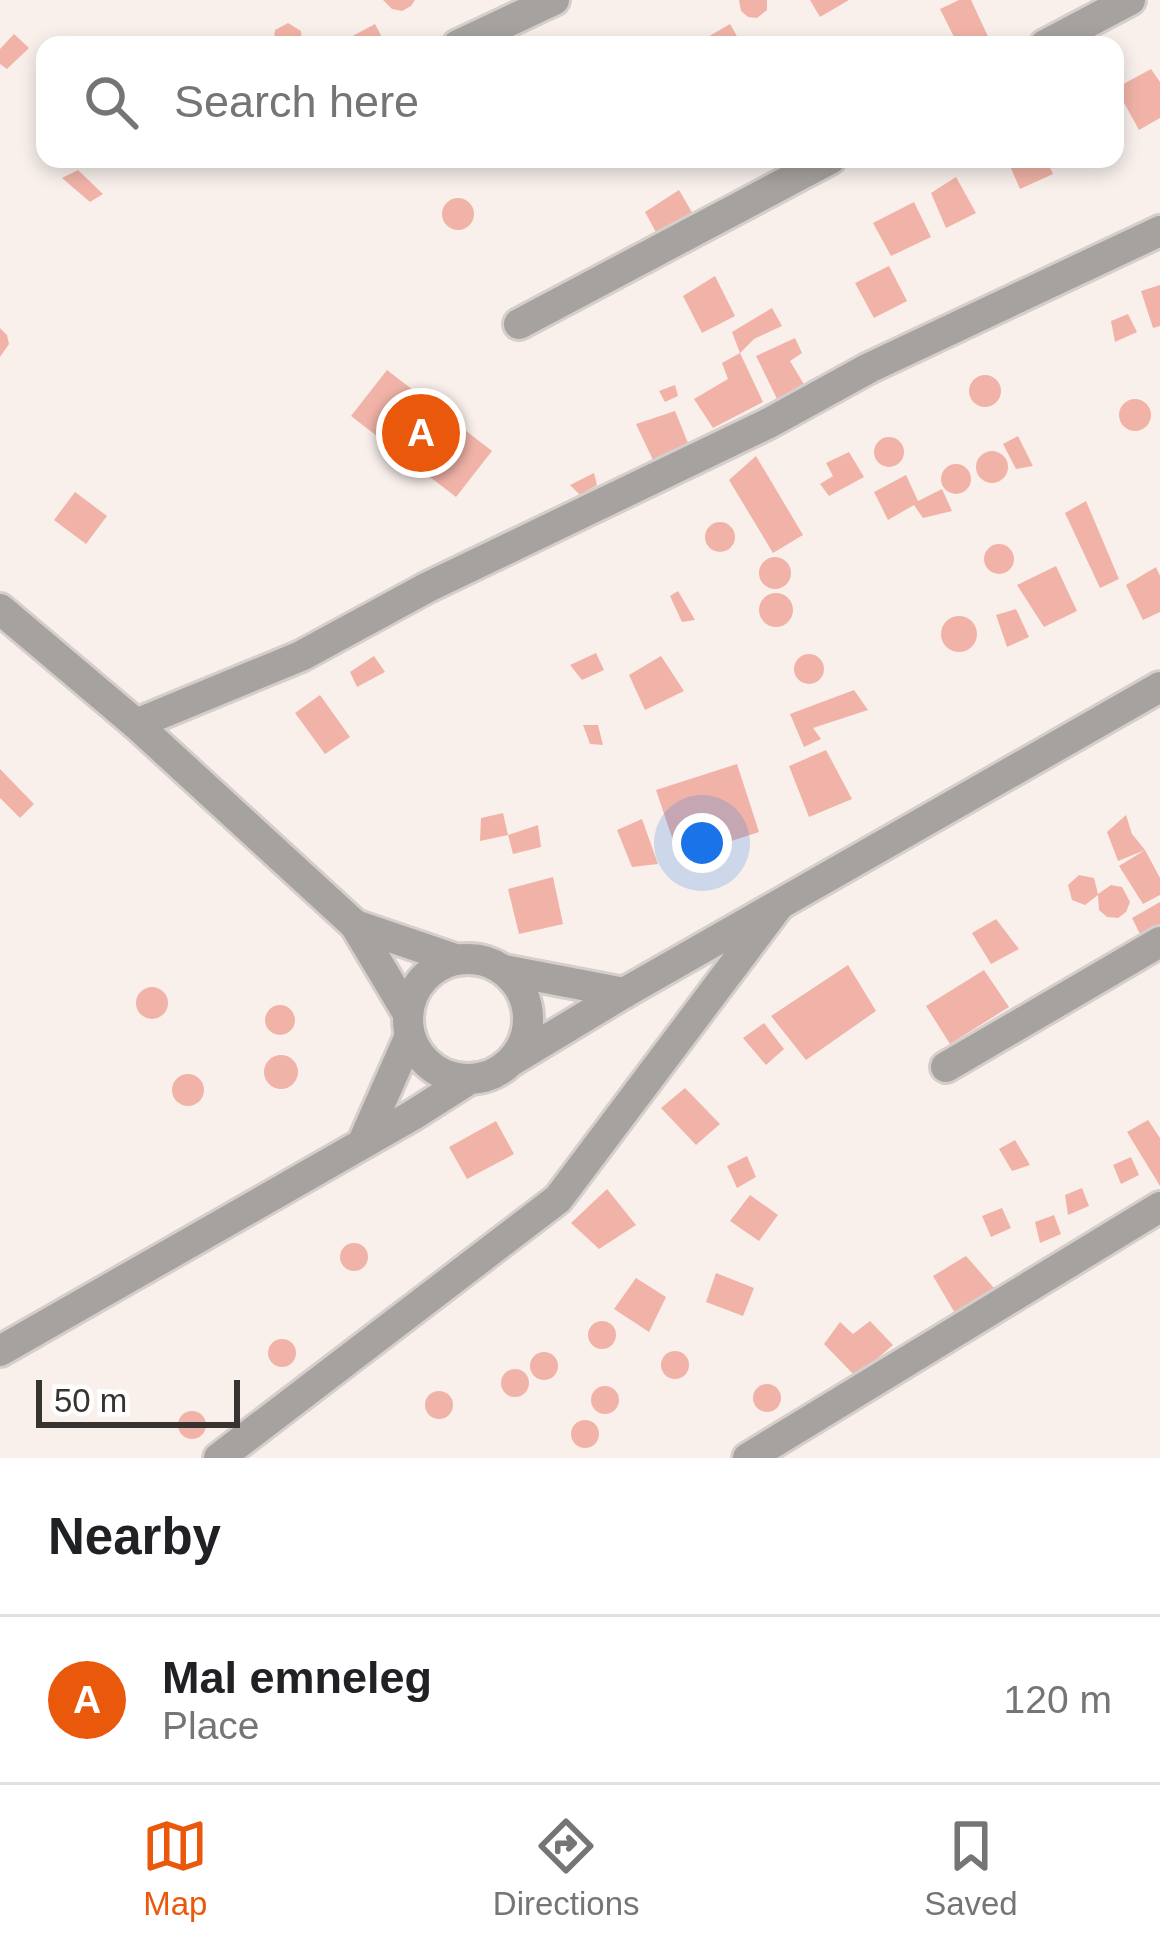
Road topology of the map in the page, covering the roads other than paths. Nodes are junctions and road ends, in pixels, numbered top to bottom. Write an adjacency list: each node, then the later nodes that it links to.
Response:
1 (554, 0): 3 (street)
2 (1130, 0): 4 (street)
3 (477, 36)
4 (1062, 36)
5 (813, 168): 7 (street)
6 (1160, 231): 10 (street)
7 (519, 324)
8 (0, 609): 10 (street)
9 (1160, 687): 11 (street)
10 (136, 724): 12 (street)
11 (779, 905): 16 (street); 24 (street)
12 (355, 925): 14 (street); 17 (street)
13 (1160, 942): 19 (street)
14 (455, 959): 15 (street); 17 (street)
15 (504, 970): 16 (street); 18 (street)
16 (624, 993): 18 (street)
17 (408, 1025): 20 (street); 21 (street)
18 (513, 1060): 20 (street)
19 (946, 1066)
20 (467, 1080): 21 (street)
21 (363, 1142): 23 (street)
22 (1160, 1207): 25 (street)
23 (0, 1351)
24 (219, 1458)
25 (748, 1458)

